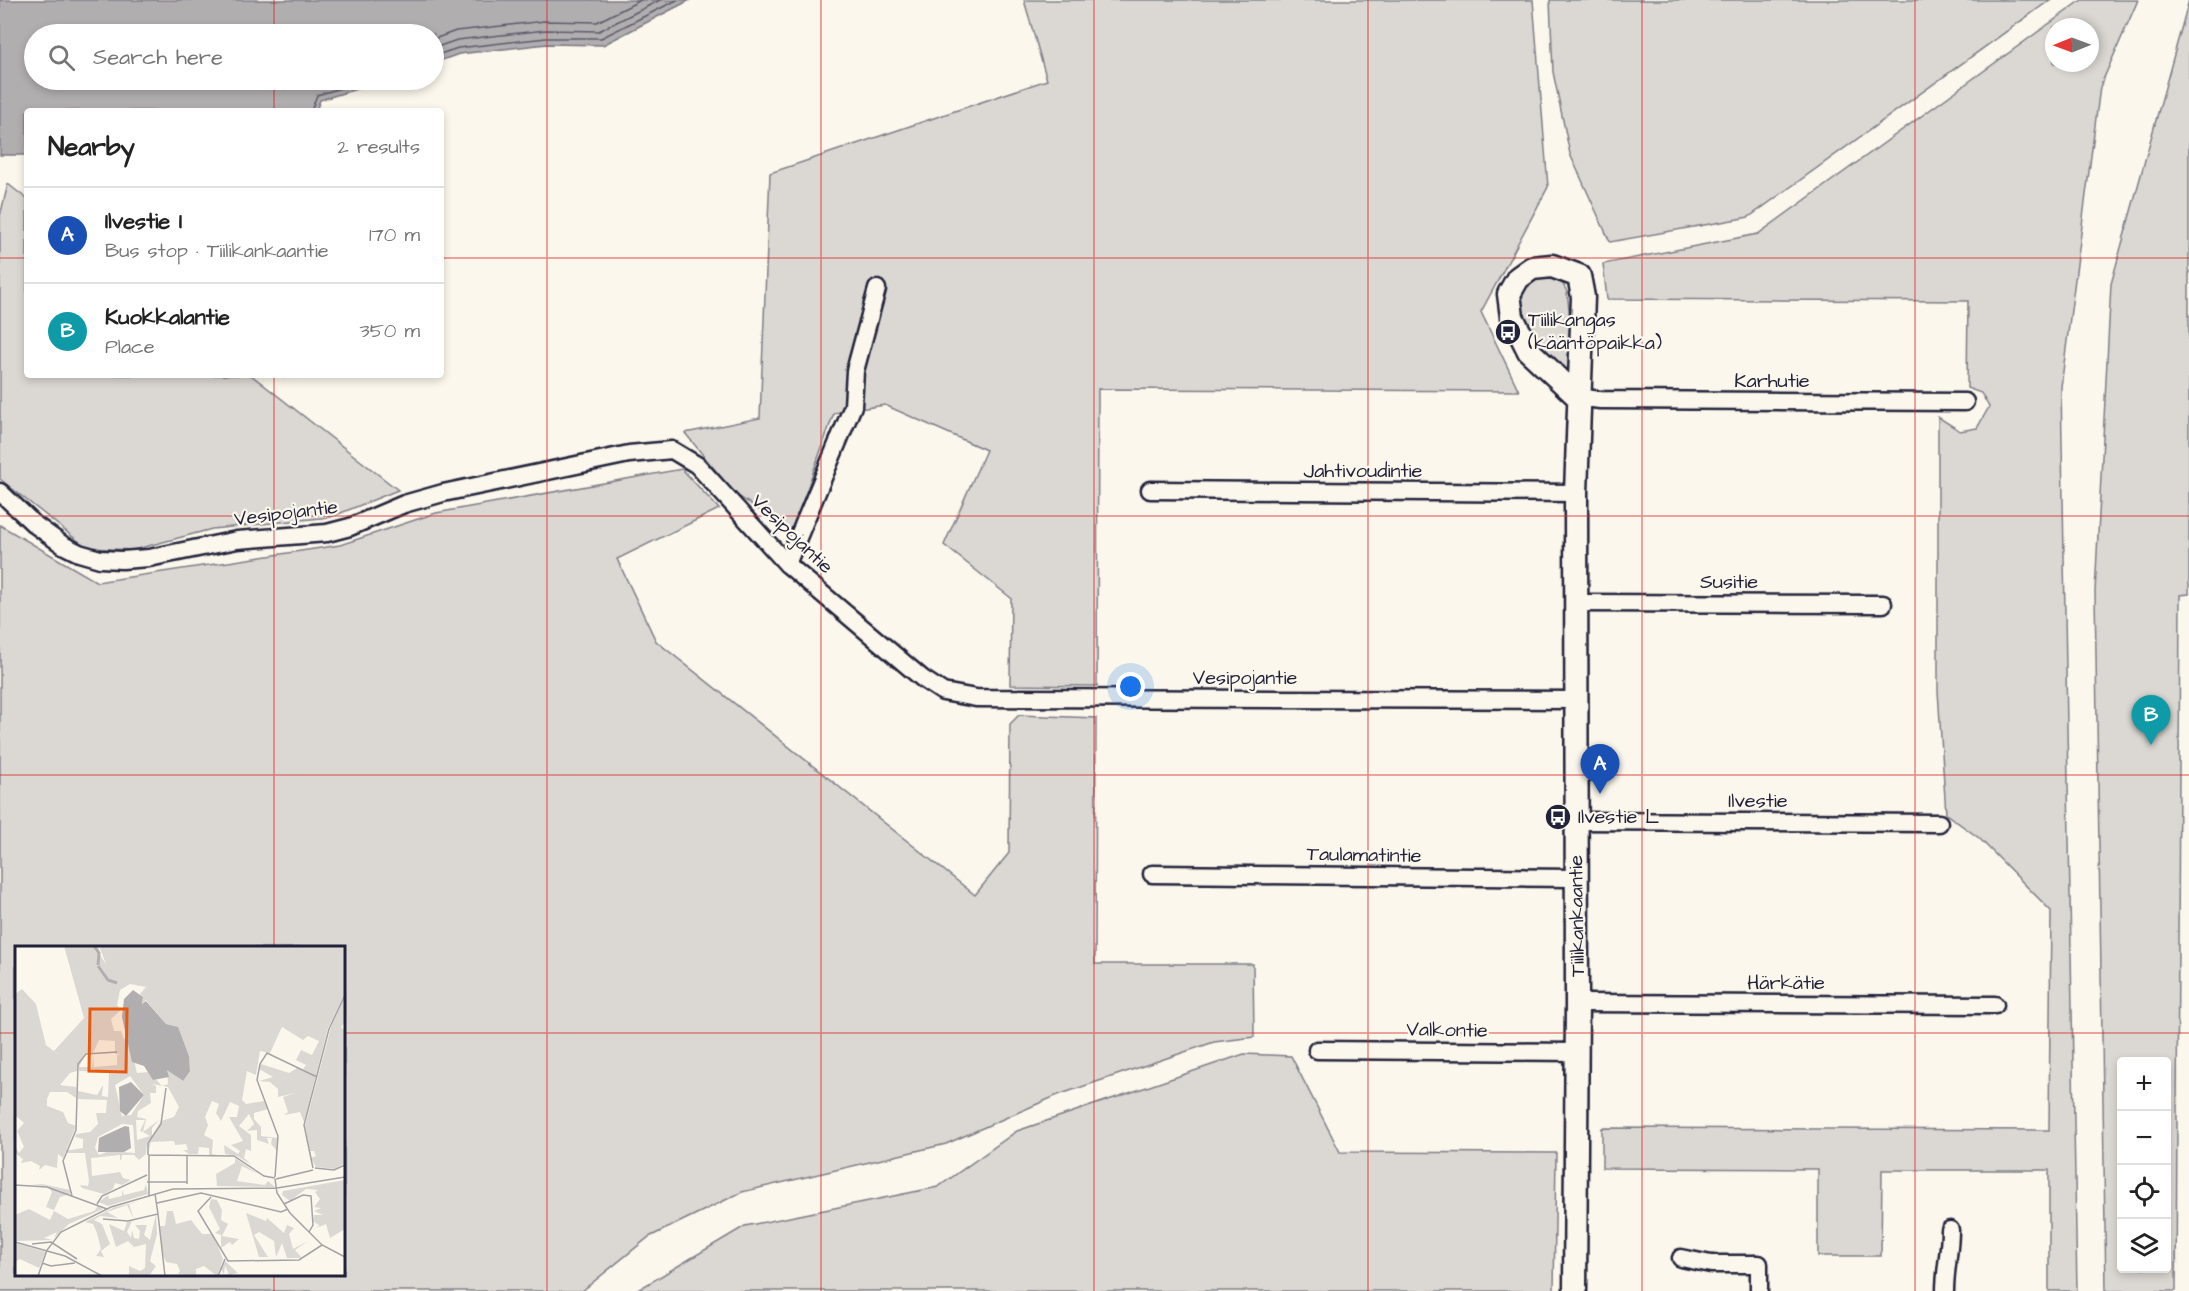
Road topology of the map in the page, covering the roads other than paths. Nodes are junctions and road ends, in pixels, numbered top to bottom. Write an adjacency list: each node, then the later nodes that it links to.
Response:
1 (877, 289): 7 (street)
2 (1578, 397): 2 (street, Tiilikankaantie); 3 (street, Karhutie); 6 (street, Tiilikankaantie)
3 (1965, 402)
4 (1150, 490): 6 (street, Jahtivoudintie)
5 (0, 492): 7 (street, Vesipojantie)
6 (1576, 493): 8 (street, Tiilikankaantie)
7 (787, 564): 10 (street, Vesipojantie)
8 (1576, 603): 9 (street, Susitie); 10 (street, Tiilikankaantie)
9 (1883, 603)
10 (1576, 700): 11 (street, Tiilikankaantie)
11 (1576, 821): 12 (street, Ilvestie); 14 (street, Tiilikankaantie)
12 (1939, 823)
13 (1152, 874): 14 (street, Taulamatintie)
14 (1576, 878): 15 (street, Tiilikankaantie)
15 (1578, 1004): 16 (street, Härkätie); 18 (street, Tiilikankaantie)
16 (1995, 1005)
17 (1317, 1050): 18 (street, Valkontie)
18 (1577, 1052): 21 (street, Tiilikankaantie)
19 (1950, 1230): 23 (street)
20 (1681, 1258): 22 (street)
21 (1575, 1291)
22 (1759, 1291)
23 (1945, 1291)

